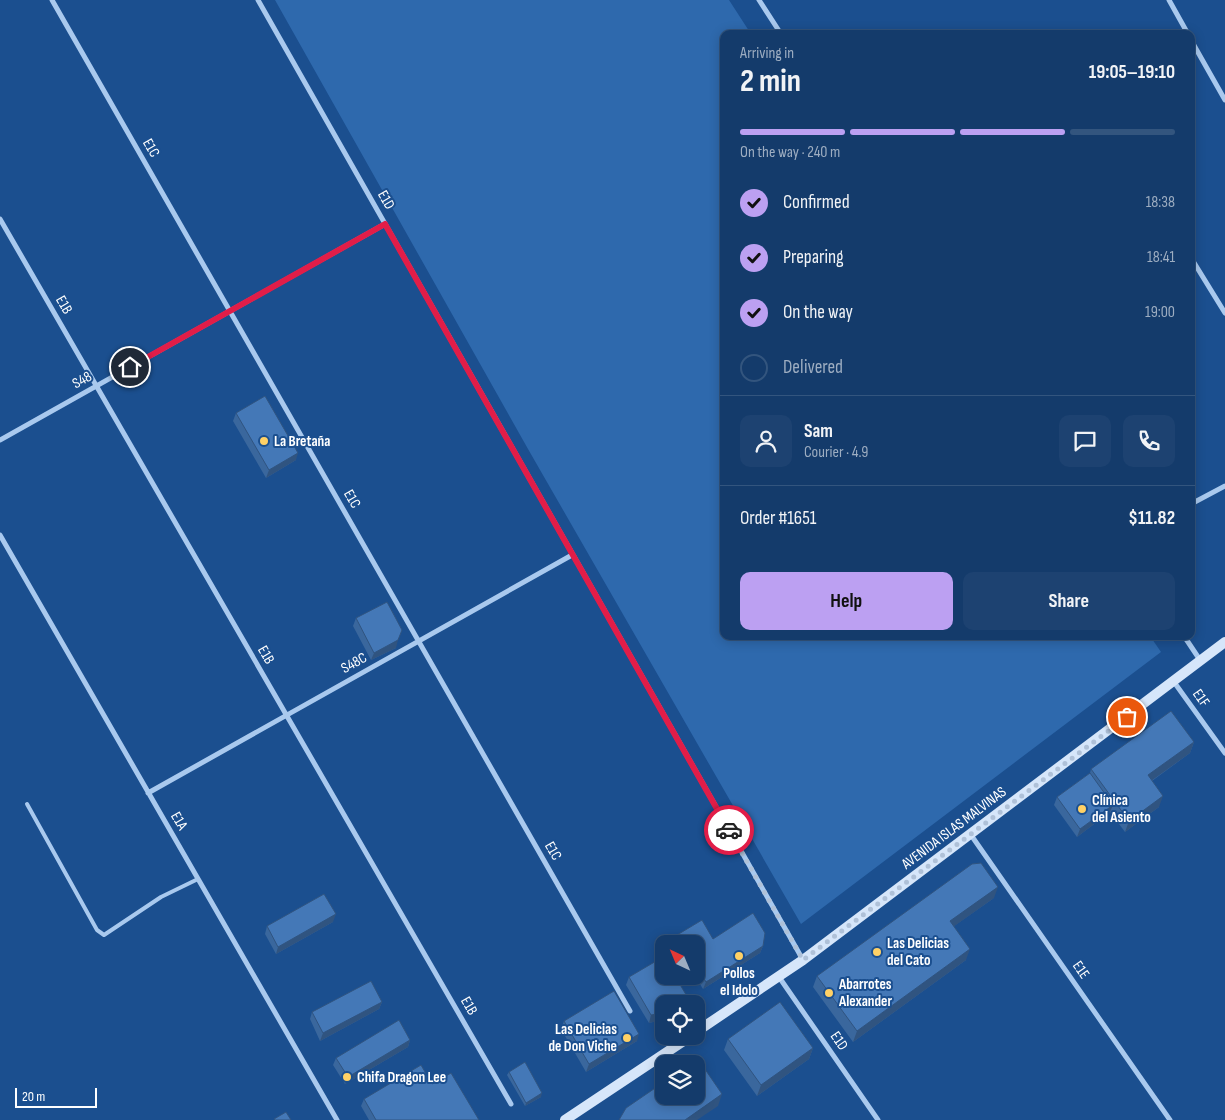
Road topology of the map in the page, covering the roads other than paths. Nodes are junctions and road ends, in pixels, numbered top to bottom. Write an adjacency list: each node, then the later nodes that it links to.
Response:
1 (52, 0): 12 (street, E1C)
2 (258, 0): 10 (street, E1D)
3 (759, 0): 5 (street)
4 (1169, 0): 6 (street)
5 (779, 30)
6 (1186, 30)
7 (1195, 47): 8 (street)
8 (1225, 100)
9 (0, 219): 14 (street, E1B)
10 (385, 224): 12 (street, S48); 19 (street, E1D)
11 (1195, 264): 13 (street)
12 (230, 311): 14 (street, S48); 21 (street, E1C)
13 (1225, 313)
14 (96, 386): 15 (street, S48); 25 (street, E1B)
15 (0, 440)
16 (1225, 486): 17 (street)
17 (1195, 502)
18 (0, 535): 27 (street, E1A)
19 (572, 554): 21 (street, S48C); 31 (street, E1D)
20 (1187, 640): 23 (street)
21 (418, 641): 25 (street, S48C); 33 (street, E1C)
22 (1225, 642): 23 (street, AVENIDA ISLAS MALVINAS)
23 (1200, 661): 24 (street, AVENIDA ISLAS MALVINAS)
24 (1174, 682): 26 (street, E1F); 29 (street, AVENIDA ISLAS MALVINAS)
25 (286, 715): 27 (street, S48C); 36 (street, E1B)
26 (1225, 753)
27 (148, 793): 30 (street, E1A)
28 (27, 804): 30 (lane)
29 (971, 835): 31 (street, AVENIDA ISLAS MALVINAS); 41 (street, E1E)
30 (198, 879): 38 (street, E1A)
31 (803, 960): 32 (street, AVENIDA ISLAS MALVINAS)
32 (779, 977): 34 (street, AVENIDA ISLAS MALVINAS); 40 (street, E1D)
33 (630, 1011)
34 (705, 1026)
35 (678, 1045): 37 (street)
36 (511, 1104)
37 (579, 1116): 39 (street)
38 (337, 1120)
39 (565, 1120)
40 (878, 1120)
41 (1170, 1120)

